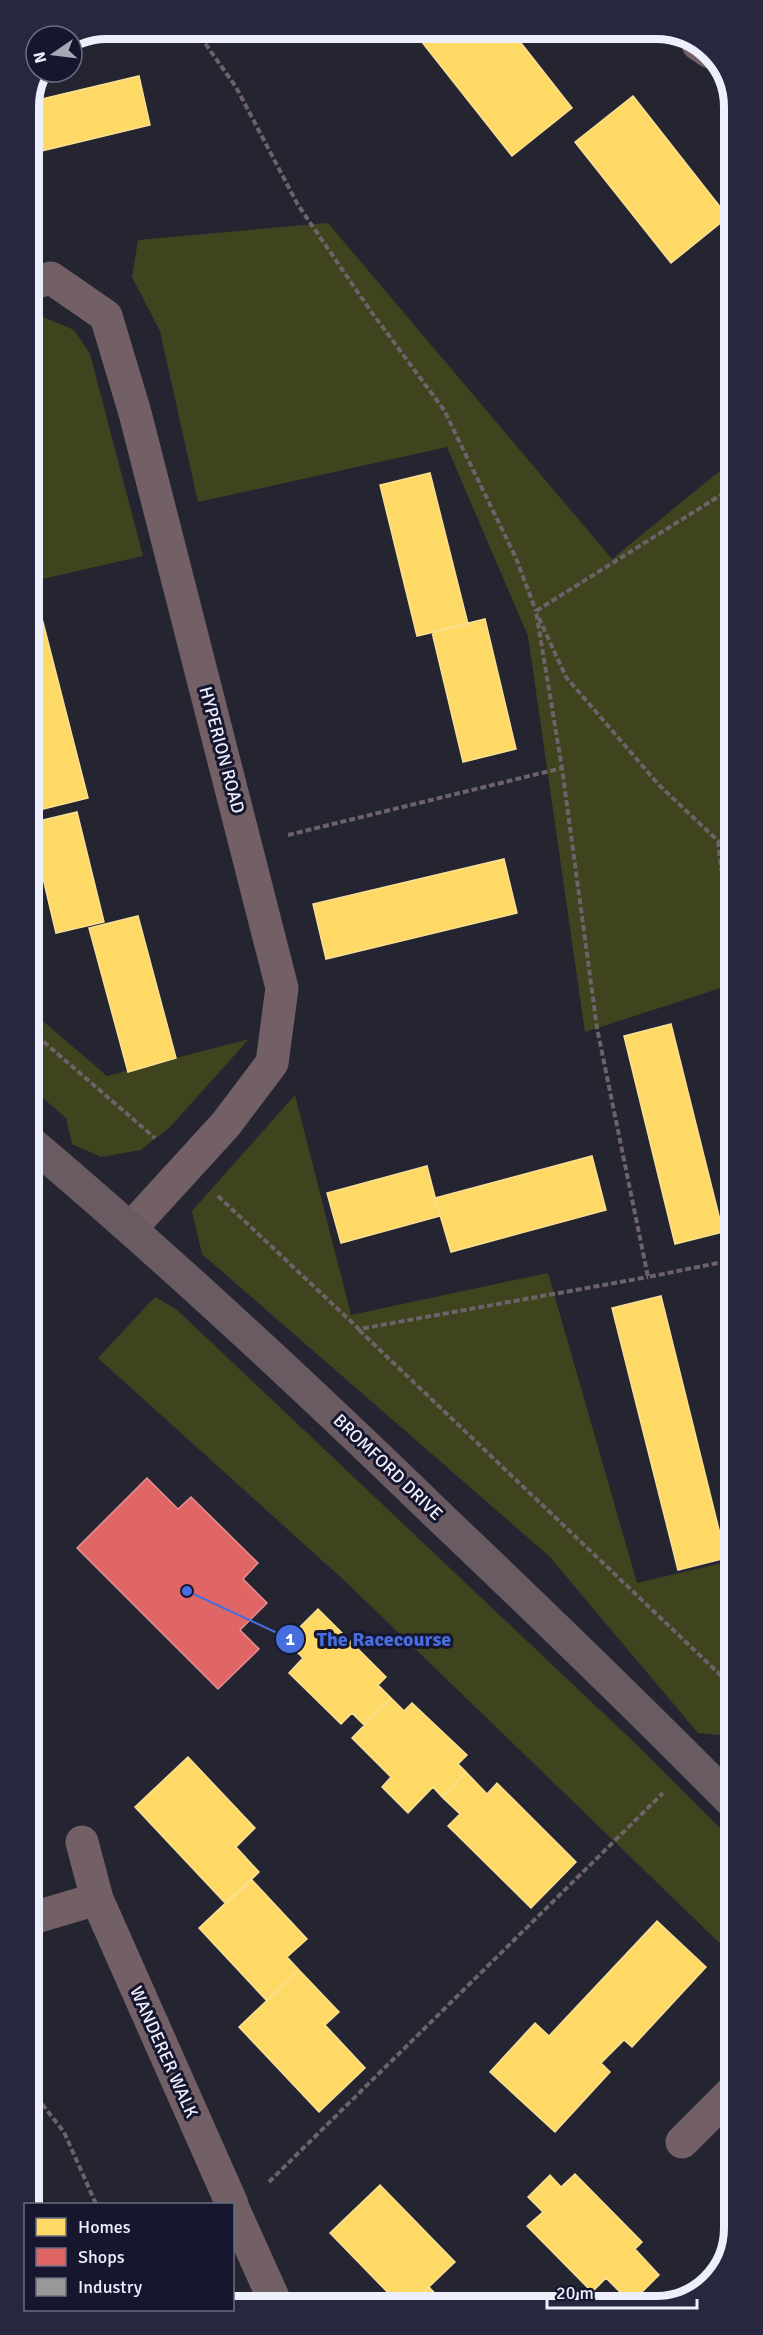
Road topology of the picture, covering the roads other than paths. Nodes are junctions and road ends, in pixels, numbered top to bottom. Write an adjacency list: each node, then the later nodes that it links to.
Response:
1 (39, 281): 3 (street, HYPERION ROAD)
2 (39, 1150): 3 (street, BROMFORD DRIVE)
3 (131, 1228): 4 (street, BROMFORD DRIVE)
4 (724, 1794)
5 (82, 1842): 6 (street, WANDERER WALK)
6 (97, 1899): 7 (street); 10 (street, WANDERER WALK)
7 (39, 1916)
8 (724, 2100): 9 (street)
9 (682, 2142)
10 (232, 2203)
11 (234, 2208): 12 (street, WANDERER WALK)
12 (273, 2296)

